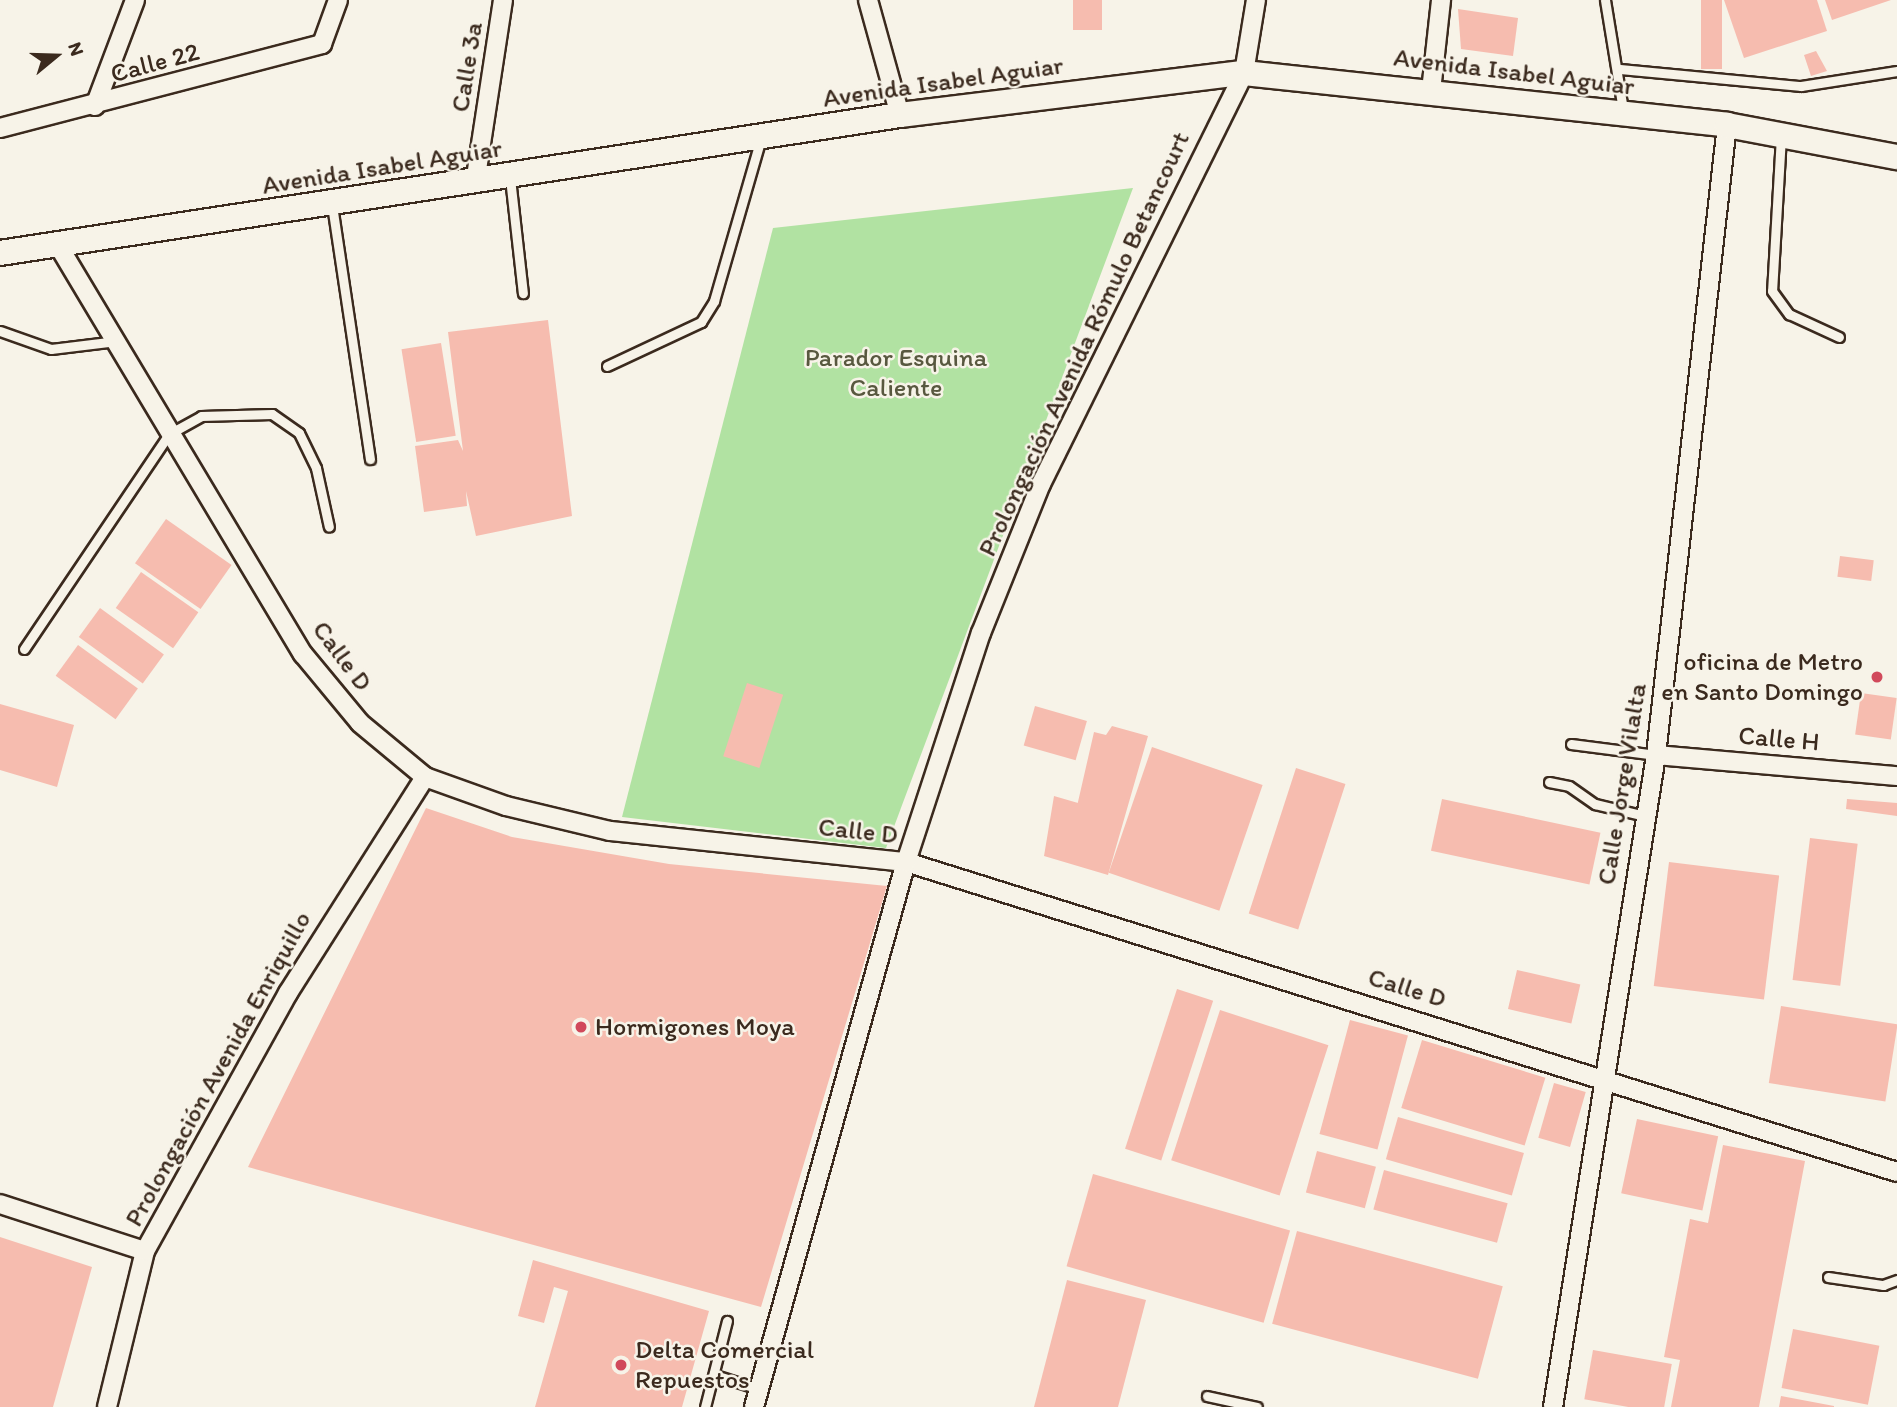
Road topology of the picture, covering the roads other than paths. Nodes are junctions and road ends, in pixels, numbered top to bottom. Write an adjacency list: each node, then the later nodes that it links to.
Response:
1 (135, 0): 12 (street)
2 (338, 0): 12 (street, Calle 22)
3 (503, 0): 21 (street, Calle 3a)
4 (868, 0): 13 (street)
5 (1256, 0): 10 (street, Prolongación Avenida Rómulo Betancourt)
6 (1441, 0): 11 (street)
7 (1605, 0): 8 (lane)
8 (1620, 69): 9 (lane); 14 (lane)
9 (1897, 71)
10 (1244, 73): 11 (main road, Avenida Isabel Aguiar); 13 (main road, Avenida Isabel Aguiar); 40 (street, Prolongación Avenida Rómulo Betancourt)
11 (1431, 91): 14 (main road, Avenida Isabel Aguiar)
12 (96, 106): 16 (street, Calle 22)
13 (900, 115): 18 (main road, Avenida Isabel Aguiar)
14 (1624, 116): 15 (main road, Avenida Isabel Aguiar)
15 (1727, 125): 17 (main road, Avenida Isabel Aguiar); 35 (street, Calle Jorge Vilalta)
16 (0, 128)
17 (1782, 135): 19 (main road, Avenida Isabel Aguiar); 27 (lane)
18 (761, 138): 20 (main road, Avenida Isabel Aguiar); 29 (lane)
19 (1897, 157)
20 (510, 178): 21 (main road, Avenida Isabel Aguiar); 25 (lane)
21 (475, 183): 22 (main road, Avenida Isabel Aguiar)
22 (332, 205): 23 (main road, Avenida Isabel Aguiar); 31 (lane)
23 (58, 246): 24 (main road, Avenida Isabel Aguiar); 28 (street, Calle D)
24 (0, 253)
25 (523, 293)
26 (0, 331): 28 (lane)
27 (1839, 337)
28 (117, 341): 30 (street, Calle D)
29 (607, 366)
30 (169, 434): 32 (lane); 33 (lane); 37 (street, Calle D)
31 (370, 459)
32 (329, 527)
33 (24, 649)
34 (1571, 744): 35 (lane)
35 (1656, 755): 36 (street, Calle H); 39 (street, Calle Jorge Vilalta)
36 (1897, 776)
37 (425, 777): 40 (street, Calle D); 44 (street, Prolongación Avenida Enriquillo)
38 (1549, 782): 39 (lane)
39 (1645, 816): 41 (street, Calle Jorge Vilalta)
40 (906, 862): 41 (street, Calle D); 49 (street, Prolongación Avenida Rómulo Betancourt)
41 (1601, 1076): 42 (street, Calle D); 55 (street, Calle Jorge Vilalta)
42 (1897, 1172)
43 (0, 1204): 44 (street)
44 (145, 1251): 51 (street, Prolongación Avenida Enriquillo)
45 (1828, 1276): 46 (lane)
46 (1897, 1280)
47 (727, 1321): 48 (lane)
48 (715, 1375): 49 (lane); 52 (lane)
49 (759, 1389): 53 (street, Prolongación Avenida Rómulo Betancourt)
50 (1207, 1395): 54 (lane)
51 (107, 1407)
52 (705, 1407)
53 (754, 1407)
54 (1257, 1407)
55 (1553, 1407)

